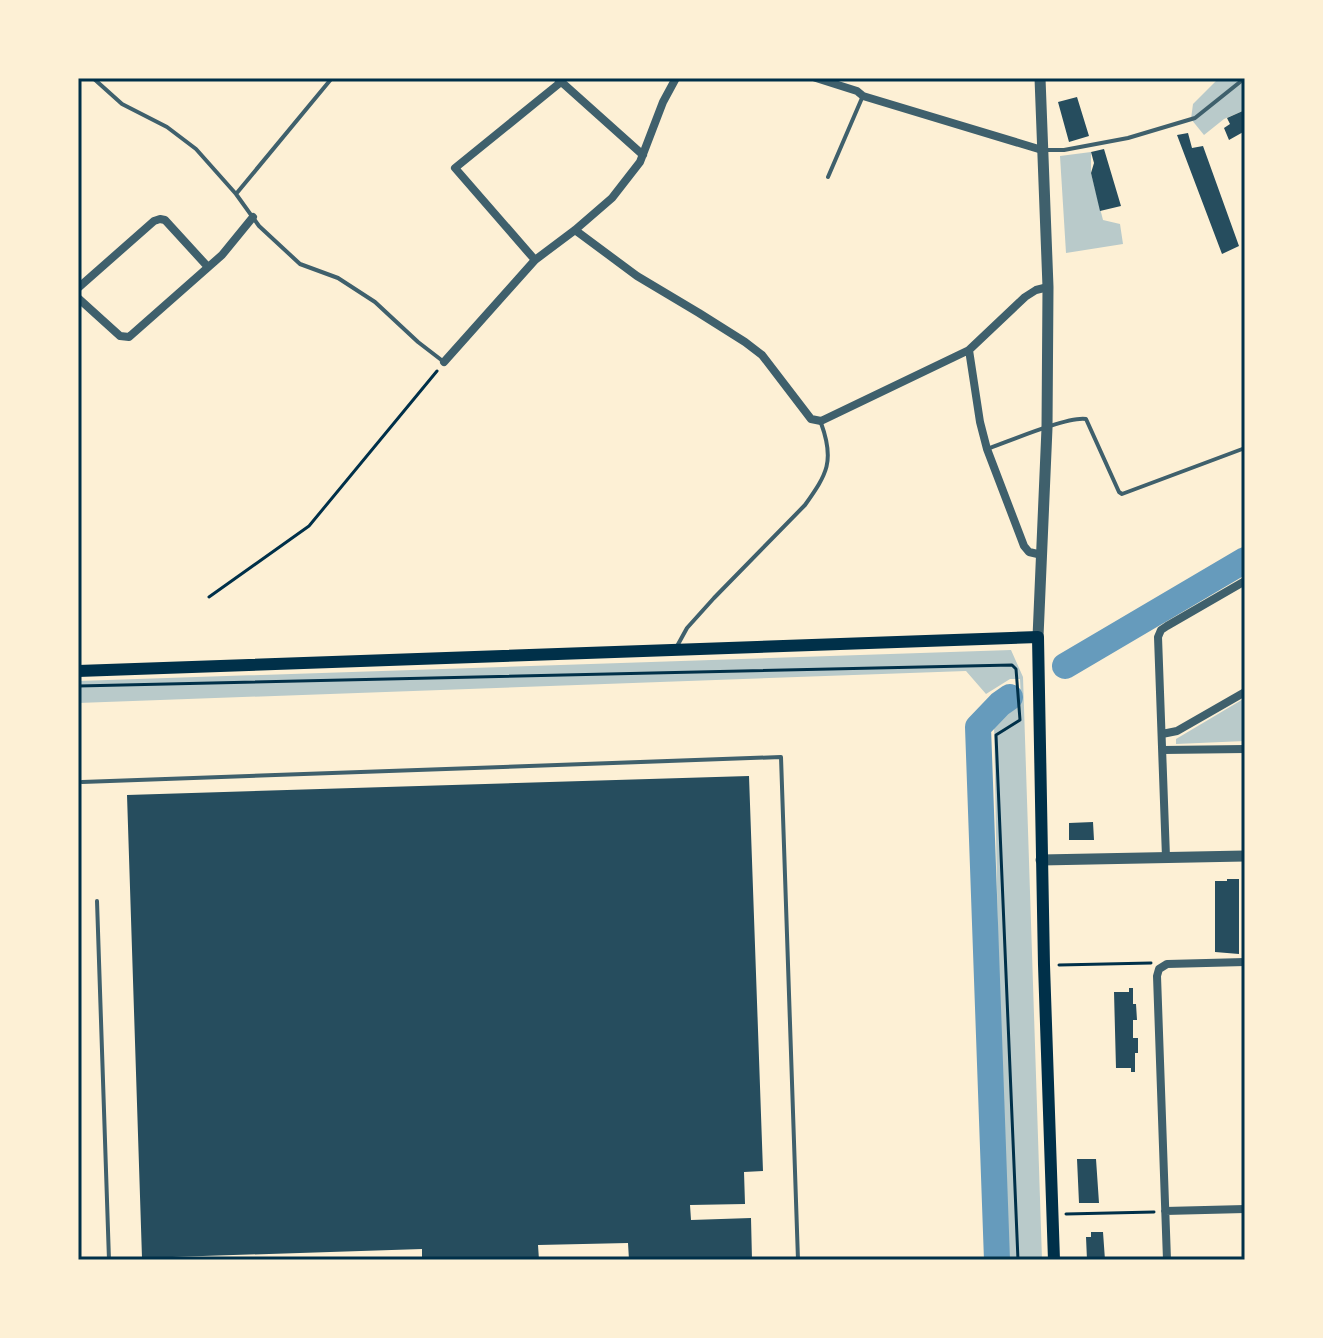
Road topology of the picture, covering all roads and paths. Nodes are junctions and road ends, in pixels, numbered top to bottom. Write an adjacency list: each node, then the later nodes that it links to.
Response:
1 (93, 78): 12 (lane)
2 (332, 78): 12 (lane)
3 (676, 78): 10 (street)
4 (816, 78): 8 (street)
5 (1040, 78): 9 (street)
6 (1245, 78): 9 (lane)
7 (559, 80): 10 (street); 15 (street)
8 (863, 96): 9 (street); 11 (lane)
9 (1042, 150): 17 (street)
10 (643, 155): 14 (street)
11 (828, 177)
12 (236, 194): 13 (lane)
13 (253, 217): 16 (street); 21 (lane)
14 (575, 230): 15 (street); 22 (street)
15 (535, 260): 21 (street)
16 (208, 267): 18 (street); 19 (street)
17 (1048, 287): 20 (street); 23 (street)
18 (78, 288)
19 (78, 298)
20 (969, 350): 22 (street); 25 (street)
21 (444, 362): 28 (path)
22 (821, 421): 30 (lane)
23 (1047, 428): 24 (lane); 25 (lane); 26 (street)
24 (1245, 448)
25 (987, 449): 26 (street)
26 (1042, 555): 29 (street)
27 (1245, 581): 34 (street)
28 (209, 597)
29 (1038, 637): 30 (main road); 40 (main road)
30 (676, 651): 31 (main road)
31 (78, 671)
32 (78, 686): 50 (path)
33 (1245, 692): 34 (street)
34 (1162, 734): 36 (street)
35 (1245, 749): 36 (street)
36 (1163, 750): 39 (street)
37 (82, 782): 49 (lane)
38 (1245, 856): 39 (street)
39 (1166, 857): 40 (street)
40 (1041, 860): 51 (main road)
41 (97, 901): 48 (lane)
42 (1245, 962): 44 (street)
43 (1059, 965): 44 (path)
44 (1162, 967): 46 (street)
45 (1245, 1209): 46 (street)
46 (1165, 1211): 47 (path); 52 (street)
47 (1066, 1214)
48 (109, 1260)
49 (798, 1260)
50 (1018, 1260)
51 (1054, 1260)
52 (1167, 1260)

